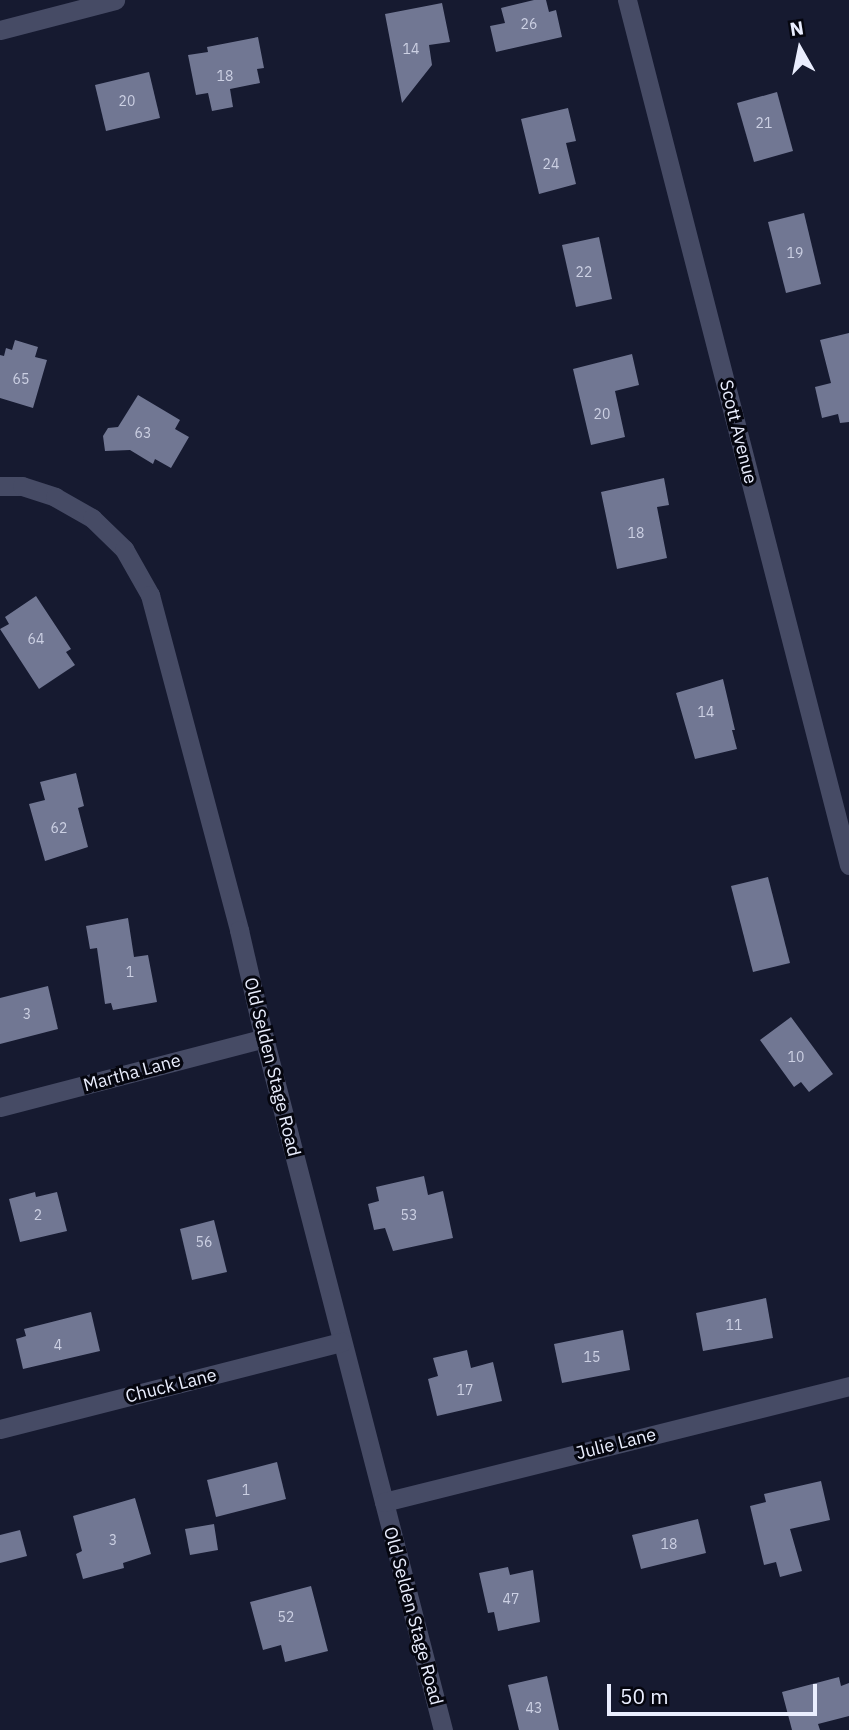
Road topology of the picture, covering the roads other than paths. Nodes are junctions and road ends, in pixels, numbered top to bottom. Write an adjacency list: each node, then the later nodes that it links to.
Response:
1 (115, 0): 3 (street)
2 (627, 0): 5 (street, Scott Avenue)
3 (0, 30)
4 (0, 486): 6 (street, Old Selden Stage Road)
5 (849, 865)
6 (264, 1038): 7 (street, Martha Lane); 8 (street, Old Selden Stage Road)
7 (0, 1107)
8 (342, 1342): 10 (street, Chuck Lane); 11 (street, Old Selden Stage Road)
9 (849, 1386): 11 (street, Julie Lane)
10 (0, 1429)
11 (384, 1502): 12 (street, Old Selden Stage Road)
12 (443, 1730)

